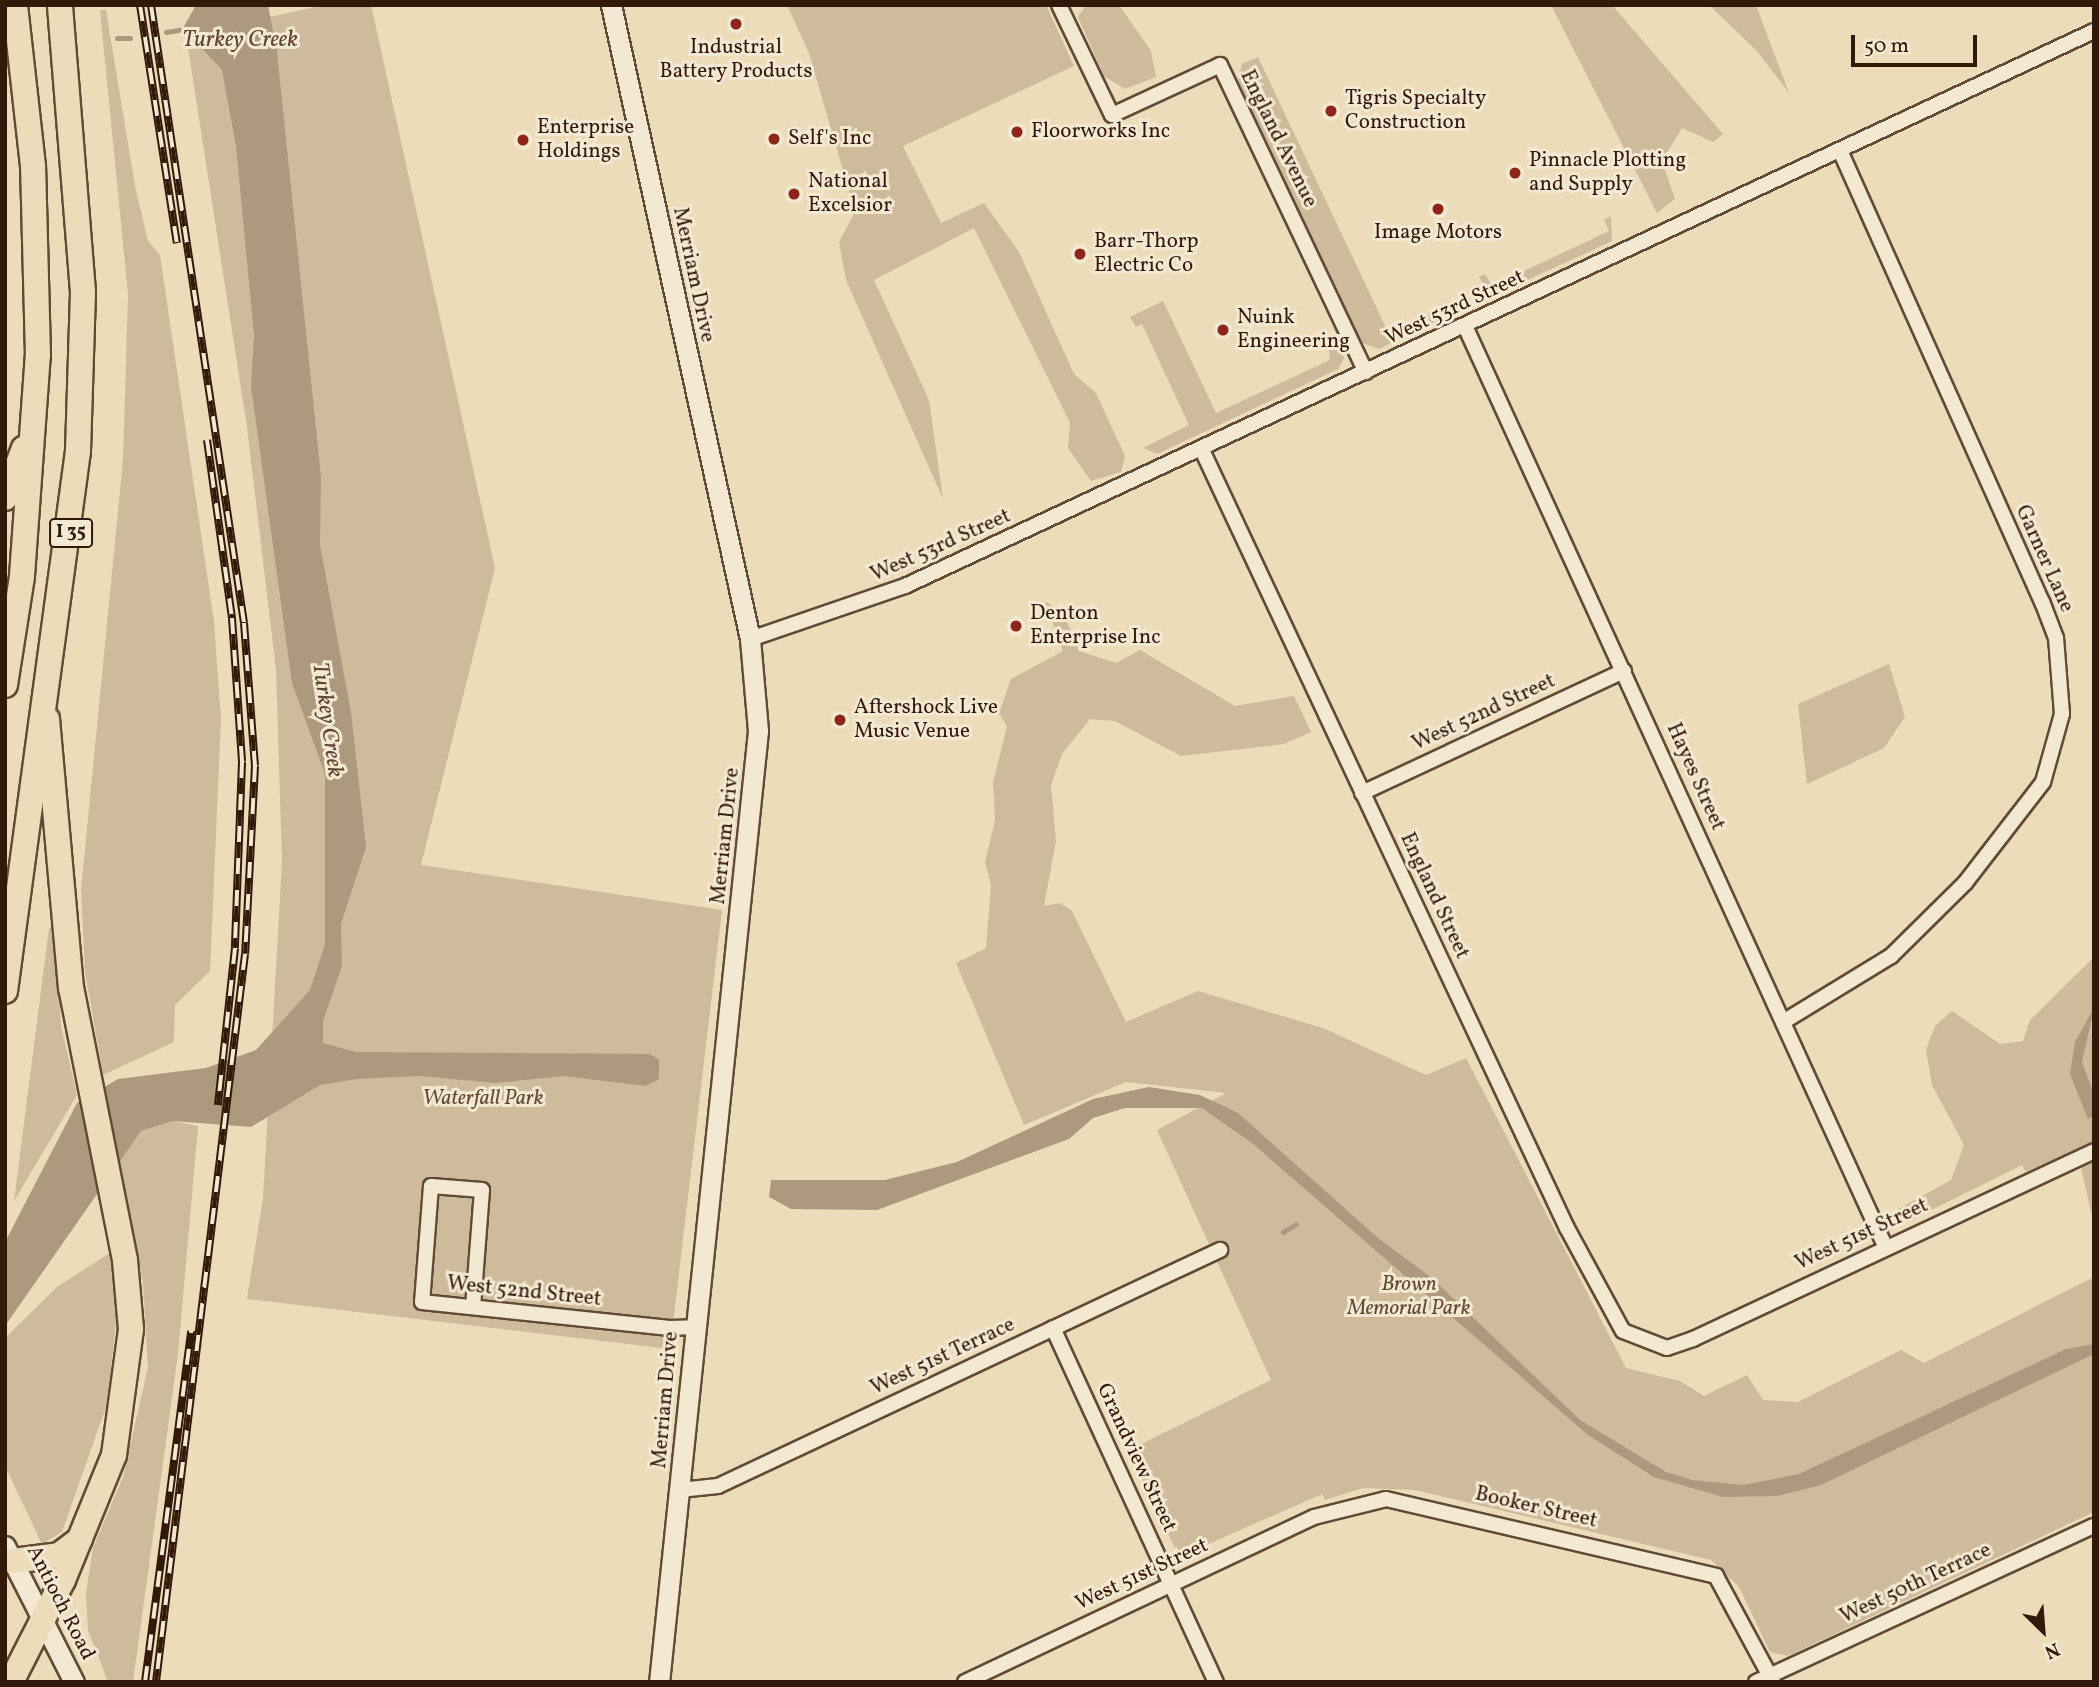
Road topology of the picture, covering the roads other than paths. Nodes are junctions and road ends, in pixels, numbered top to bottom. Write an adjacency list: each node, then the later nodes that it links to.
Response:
1 (15, 5): 9 (highway, I 35)
2 (60, 5): 15 (highway, I 35)
3 (611, 5): 12 (main road, Merriam Drive)
4 (1059, 5): 8 (street, England Avenue)
5 (2094, 31): 6 (street, West 53rd Street)
6 (1841, 152): 7 (street, West 53rd Street); 18 (street, Garner Lane)
7 (1465, 326): 8 (street, West 53rd Street); 13 (street, Hayes Street)
8 (1366, 372): 10 (street, West 53rd Street)
9 (34, 422): 11 (highway); 14 (highway, I 35)
10 (1202, 450): 12 (street, West 53rd Street); 16 (street, England Street)
11 (5, 498)
12 (750, 639): 23 (main road, Merriam Drive)
13 (1624, 671): 16 (street, West 52nd Street); 18 (street, Hayes Street)
14 (5, 685)
15 (47, 719): 17 (highway, I 35); 29 (highway)
16 (1363, 793): 25 (street, England Street)
17 (5, 990)
18 (1783, 1022): 20 (street, Hayes Street)
19 (2094, 1151): 20 (street, West 51st Street)
20 (1885, 1246): 25 (street, West 51st Street)
21 (1220, 1250): 24 (street, West 51st Terrace)
22 (473, 1307): 22 (street, West 52nd Street); 23 (street, West 52nd Street)
23 (695, 1327): 26 (main road, Merriam Drive)
24 (1053, 1328): 26 (street, West 51st Terrace); 31 (street, Grandview Street)
25 (1646, 1345)
26 (680, 1490): 36 (main road, Merriam Drive)
27 (1337, 1508): 31 (street, West 51st Street); 33 (street, Booker Street)
28 (2094, 1526): 33 (street, West 50th Terrace)
29 (80, 1538): 30 (highway); 32 (highway)
30 (9, 1553): 32 (main road, Antioch Road)
31 (1171, 1585): 37 (street, West 51st Street); 38 (street, Grandview Street)
32 (42, 1621): 34 (highway); 35 (main road, Antioch Road)
33 (1766, 1680)
34 (11, 1682)
35 (74, 1682)
36 (659, 1682)
37 (965, 1682)
38 (1216, 1682)

